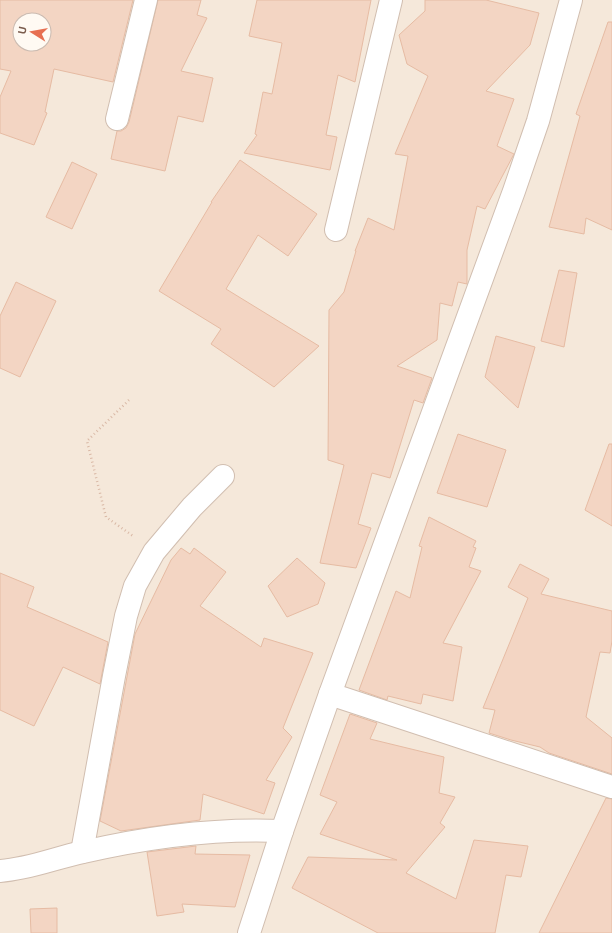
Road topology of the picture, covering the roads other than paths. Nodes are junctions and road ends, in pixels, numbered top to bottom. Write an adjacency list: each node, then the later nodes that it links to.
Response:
1 (146, 0): 4 (street)
2 (390, 0): 5 (street)
3 (571, 0): 7 (street)
4 (117, 119)
5 (336, 230)
6 (223, 476): 10 (street)
7 (330, 694): 8 (street); 9 (street)
8 (612, 787)
9 (282, 831): 10 (street); 12 (street)
10 (82, 852): 11 (street)
11 (0, 871)
12 (249, 933)

